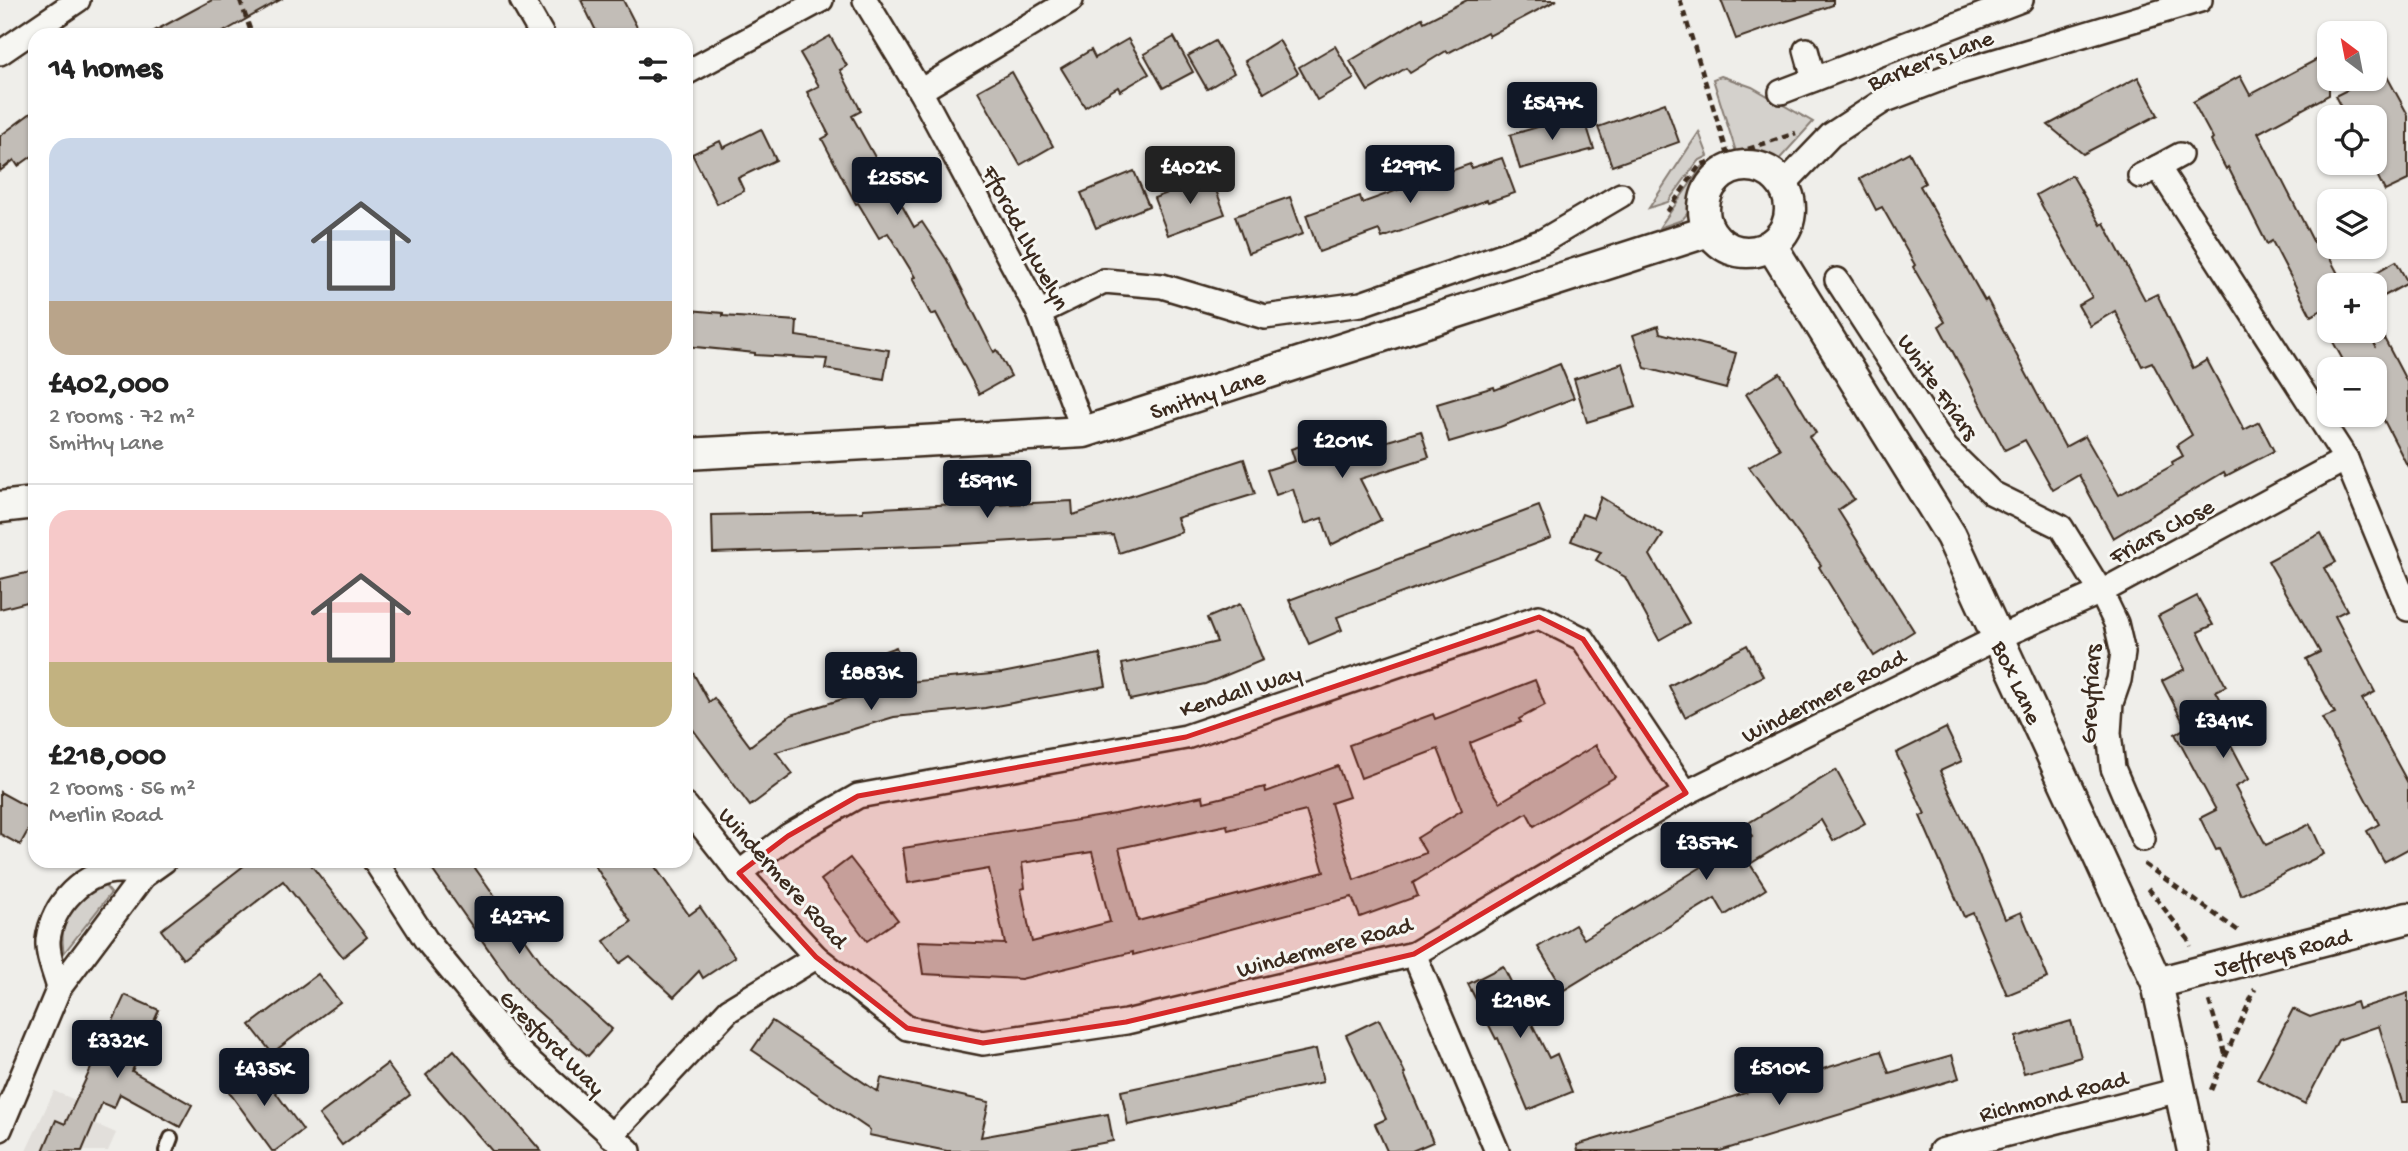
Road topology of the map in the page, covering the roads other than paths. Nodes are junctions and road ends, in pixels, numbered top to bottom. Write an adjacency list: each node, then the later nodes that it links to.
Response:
1 (78, 0): 8 (street)
2 (522, 0): 9 (street)
3 (821, 0): 13 (street)
4 (865, 0): 15 (street, Ffordd Llywelyn)
5 (1071, 0): 15 (street)
6 (2021, 0): 14 (street)
7 (2200, 0): 18 (street, Barker's Lane)
8 (36, 28)
9 (538, 28)
10 (28, 33): 12 (street)
11 (1805, 50): 14 (street)
12 (0, 52)
13 (693, 69)
14 (1814, 79): 16 (street)
15 (920, 91): 23 (street, Ffordd Llywelyn)
16 (1781, 92)
17 (2180, 155): 26 (street)
18 (1783, 185): 20 (street); 21 (street)
19 (1621, 195): 23 (street)
20 (1709, 230): 21 (street); 24 (street, Smithy Lane)
21 (1771, 245): 31 (street, Box Lane)
22 (1837, 280): 29 (street, White Friars)
23 (1039, 313): 24 (street, Ffordd Llywelyn)
24 (1084, 432): 25 (street, Smithy Lane)
25 (693, 454)
26 (2346, 459): 29 (street, Friars Close); 30 (street)
27 (28, 504): 28 (street)
28 (0, 507)
29 (2101, 592): 31 (street, Friars Close); 34 (street, Greyfriars)
30 (2408, 608)
31 (1997, 638): 32 (street, Windermere Road); 42 (street, Box Lane)
32 (1686, 793): 37 (street, Kendall Way); 40 (street, Windermere Road)
33 (693, 815): 37 (street, Windermere Road)
34 (2138, 848)
35 (154, 868): 38 (street)
36 (380, 868): 46 (street, Gresford Way)
37 (739, 873): 41 (street, Windermere Road)
38 (143, 876): 43 (street); 43 (street)
39 (2408, 918): 42 (street, Jeffreys Road)
40 (1414, 954): 41 (street, Windermere Road); 47 (street)
41 (816, 957): 46 (street)
42 (2157, 983): 44 (street, Box Lane)
43 (59, 988): 45 (street)
44 (2179, 1090): 48 (street, Richmond Road); 49 (street, Box Lane)
45 (0, 1129)
46 (620, 1143)
47 (1497, 1151)
48 (1941, 1151)
49 (2193, 1151)

